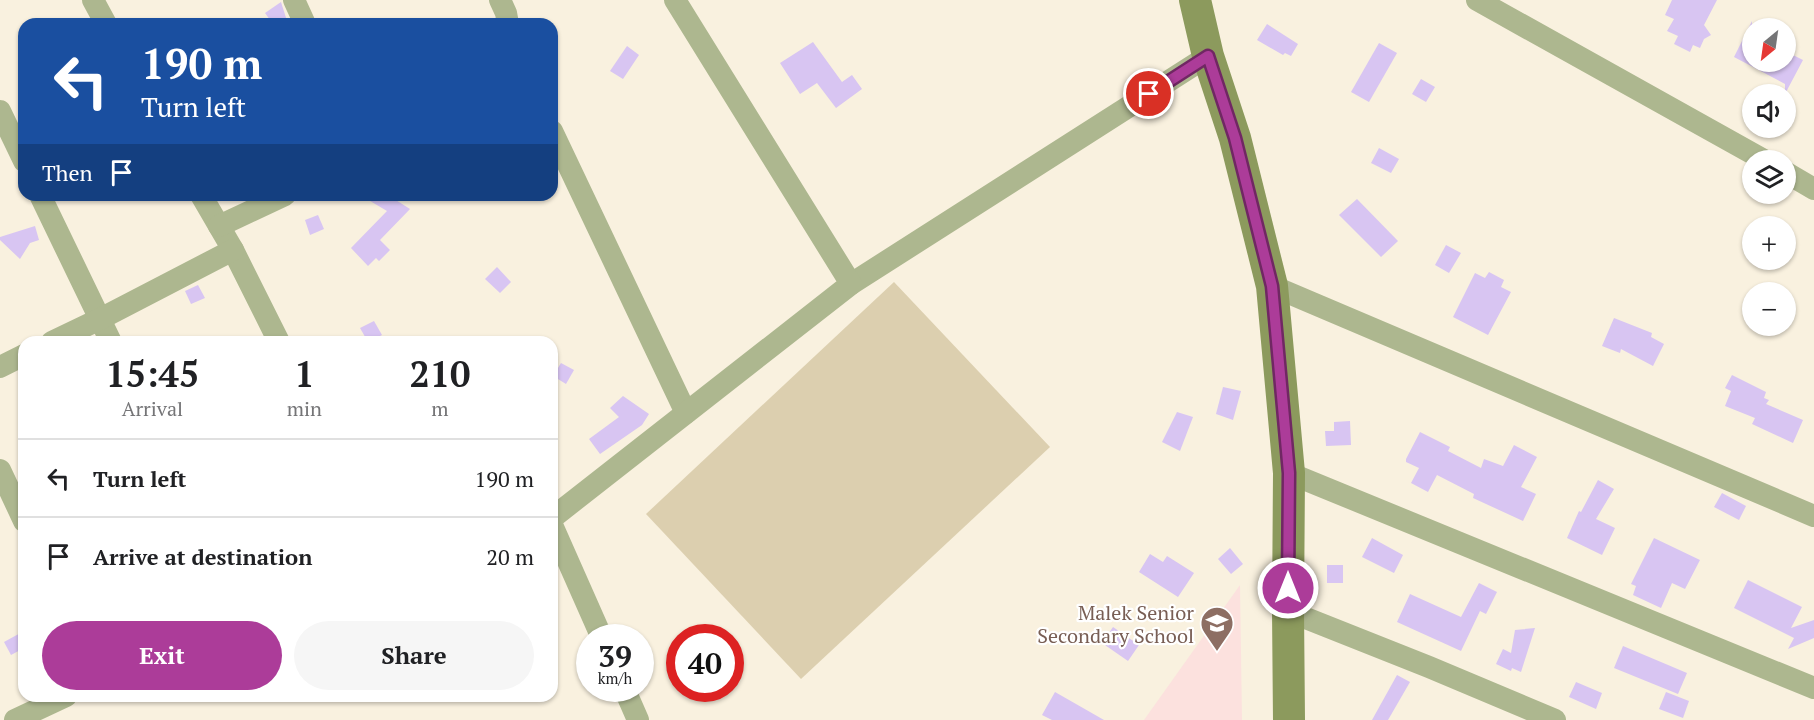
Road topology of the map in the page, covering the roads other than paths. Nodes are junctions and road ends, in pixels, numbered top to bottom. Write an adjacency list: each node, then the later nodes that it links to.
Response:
1 (93, 0): 7 (street)
2 (294, 0): 8 (street)
3 (500, 0): 9 (street)
4 (675, 0): 22 (street)
5 (1195, 0): 10 (street)
6 (1477, 0): 14 (street)
7 (103, 18)
8 (302, 18)
9 (507, 18)
10 (1208, 56): 22 (street); 23 (street)
11 (0, 111): 13 (street)
12 (558, 144): 30 (street)
13 (18, 148)
14 (1746, 150)
15 (1796, 178): 16 (street)
16 (1814, 189)
17 (43, 201): 24 (street)
18 (204, 201): 20 (street)
19 (272, 201): 20 (street)
20 (219, 226): 21 (street)
21 (233, 250): 24 (street); 27 (street)
22 (851, 284): 30 (street)
23 (1272, 286): 32 (street); 35 (street)
24 (100, 319): 25 (street); 26 (street)
25 (65, 336)
26 (108, 336)
27 (276, 336)
28 (18, 358): 29 (street)
29 (0, 367)
30 (686, 413): 34 (street)
31 (0, 470): 33 (street)
32 (1289, 473): 37 (street); 39 (street)
33 (18, 508)
34 (558, 513)
35 (1814, 516)
36 (558, 539): 38 (street)
37 (1288, 611): 44 (street); 45 (street)
38 (596, 624)
39 (1814, 688)
40 (53, 702): 42 (street)
41 (630, 702): 43 (street)
42 (15, 720)
43 (638, 720)
44 (1289, 720)
45 (1555, 720)

